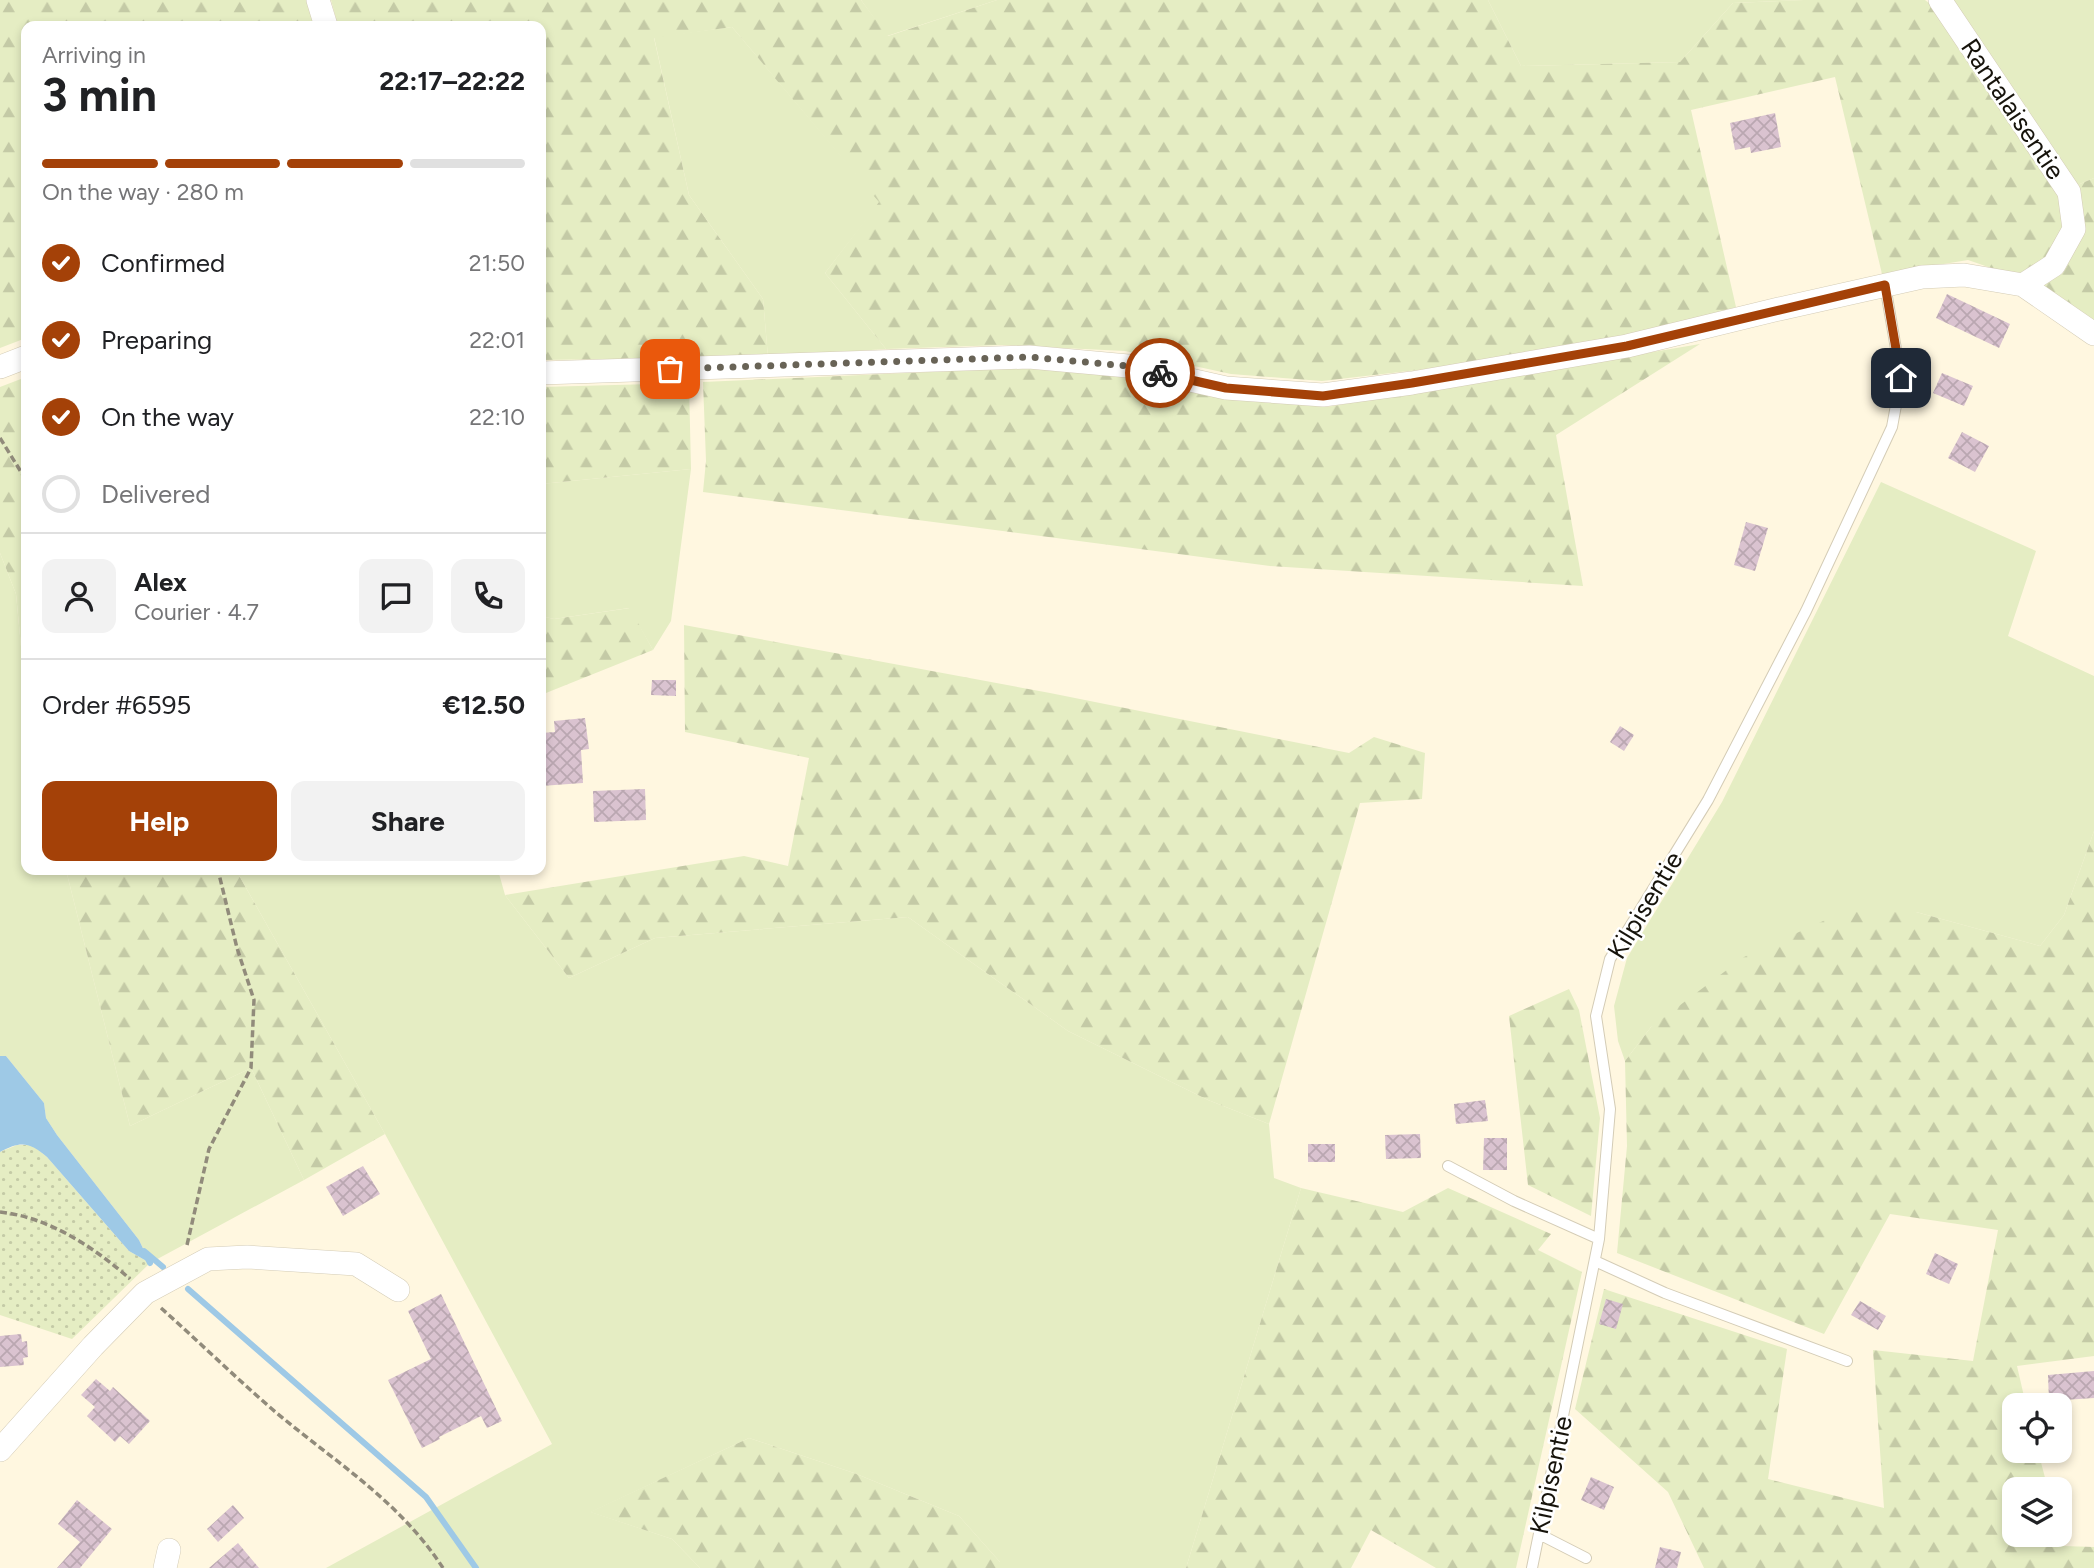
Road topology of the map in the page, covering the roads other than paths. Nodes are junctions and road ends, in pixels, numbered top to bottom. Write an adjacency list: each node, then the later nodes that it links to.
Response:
1 (318, 0): 3 (street)
2 (1940, 0): 5 (street, Rantalaisentie)
3 (324, 21)
4 (1885, 285): 5 (street); 9 (street); 11 (lane, Kilpisentie)
5 (2023, 285): 6 (street)
6 (2094, 334)
7 (21, 359): 8 (street)
8 (0, 367)
9 (546, 373)
10 (1448, 1166): 11 (lane)
11 (1599, 1239): 12 (lane, Kilpisentie)
12 (1595, 1261): 14 (lane); 16 (lane, Kilpisentie)
13 (398, 1290): 15 (street)
14 (1847, 1362)
15 (0, 1450)
16 (1539, 1534): 17 (lane); 18 (lane, Kilpisentie)
17 (1586, 1558)
18 (1532, 1568)

